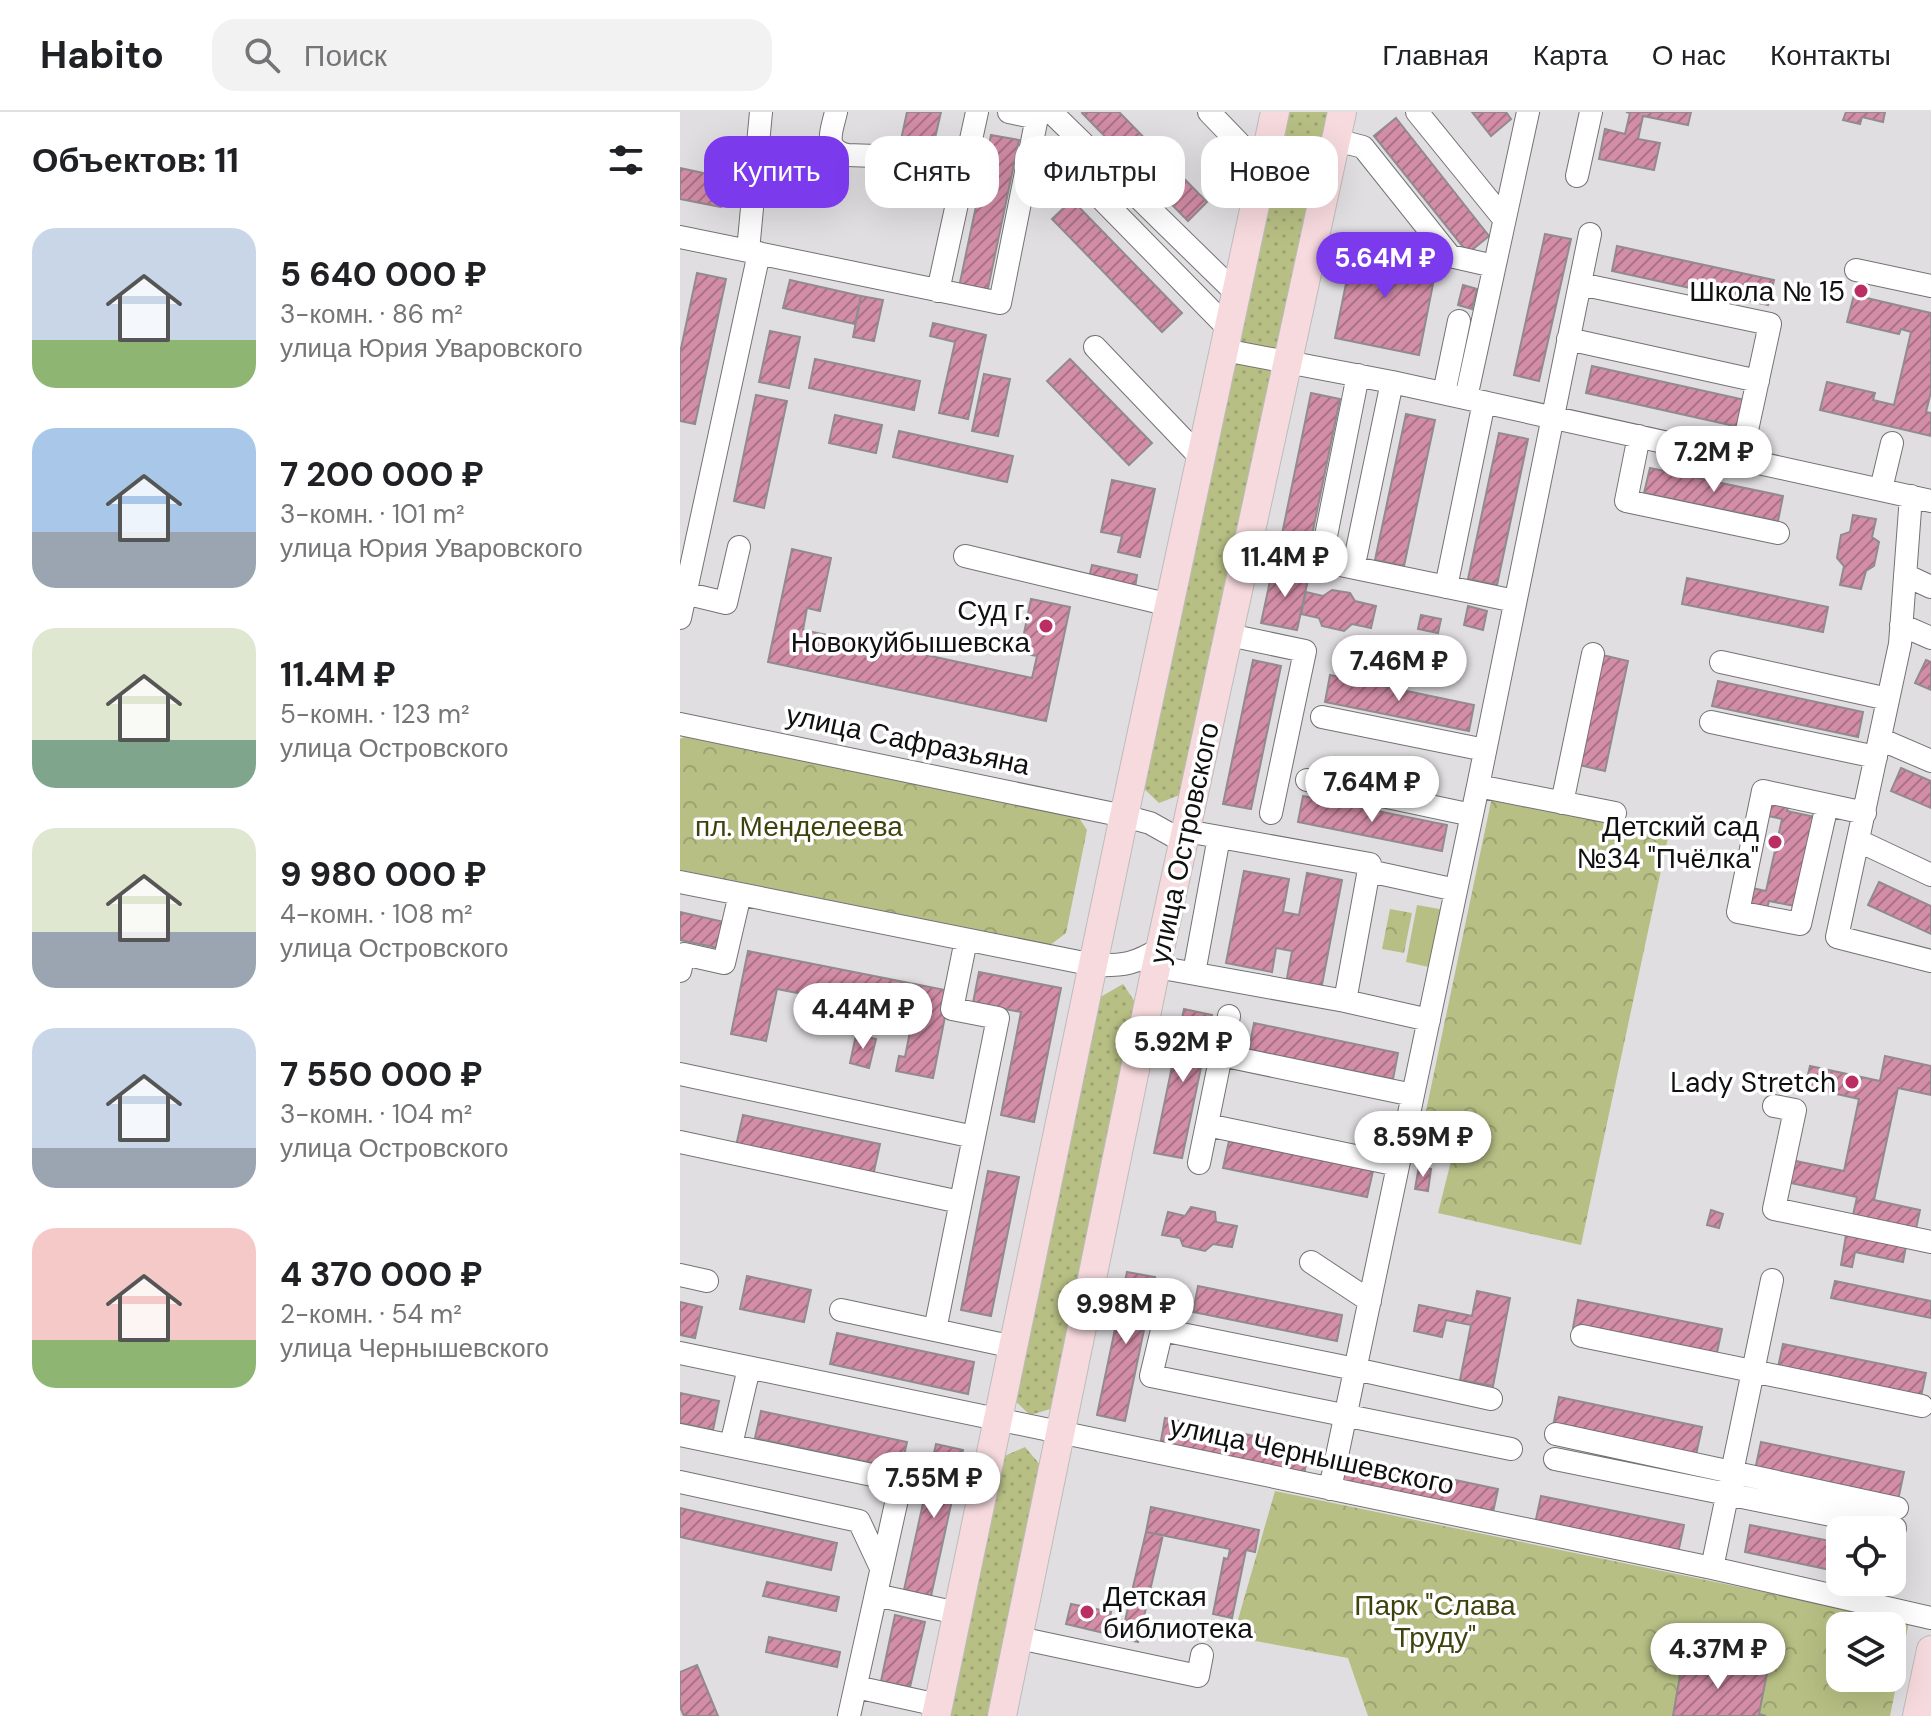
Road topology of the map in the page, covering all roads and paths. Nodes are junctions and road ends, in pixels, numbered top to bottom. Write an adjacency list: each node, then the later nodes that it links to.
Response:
1 (761, 112): 28 (street)
2 (836, 112): 18 (street)
3 (977, 112): 12 (street)
4 (1009, 112): 11 (street)
5 (1209, 112): 14 (street)
6 (1275, 112): 15 (main road)
7 (1342, 112): 16 (main road, улица Островского)
8 (1417, 112): 25 (street)
9 (1528, 112): 25 (street)
10 (1591, 112): 19 (street)
11 (1040, 113): 13 (street); 33 (street)
12 (972, 136)
13 (1069, 136)
14 (1232, 136)
15 (1270, 136)
16 (1337, 136)
17 (1338, 141): 29 (street)
18 (865, 154)
19 (1577, 176)
20 (956, 208): 33 (street)
21 (1109, 208): 36 (street)
22 (1150, 208): 34 (street)
23 (1254, 208): 34 (main road)
24 (1322, 208): 39 (main road, улица Островского)
25 (1504, 219): 29 (street)
26 (1590, 234): 31 (street)
27 (680, 237): 28 (street)
28 (754, 252): 33 (street); 59 (street)
29 (1494, 266): 44 (street)
30 (1856, 270): 32 (street)
31 (1580, 284): 37 (street); 41 (street)
32 (1931, 286)
33 (938, 291)
34 (1236, 293): 36 (main road)
35 (1459, 321): 43 (street)
36 (1226, 339): 39 (street); 49 (main road)
37 (1568, 339): 41 (street); 45 (street)
38 (1095, 347): 49 (street)
39 (1289, 362): 40 (street); 64 (main road, улица Островского)
40 (1358, 375): 42 (street); 57 (street)
41 (1758, 381): 48 (street)
42 (1392, 382): 43 (street); 54 (street)
43 (1444, 393): 44 (street)
44 (1475, 400): 45 (street); 57 (street)
45 (1552, 417): 46 (street); 60 (street)
46 (1639, 436): 48 (street); 52 (street)
47 (1892, 443): 50 (street)
48 (1741, 458): 50 (street)
49 (1202, 459): 61 (main road)
50 (1881, 489): 51 (street)
51 (1921, 498): 56 (street)
52 (1778, 533)
53 (739, 547): 59 (street)
54 (1356, 555)
55 (965, 556): 61 (street)
56 (1905, 575): 58 (street); 63 (street)
57 (1446, 587): 60 (street)
58 (1931, 587)
59 (683, 593): 62 (street)
60 (1515, 601): 73 (street)
61 (1170, 605): 83 (main road)
62 (680, 618)
63 (1901, 625): 65 (street); 68 (street)
64 (1229, 635): 79 (street); 84 (main road, улица Островского)
65 (1931, 638)
66 (1593, 654): 77 (street)
67 (1721, 662): 68 (street)
68 (1888, 699): 72 (street)
69 (1322, 717): 73 (street)
70 (1711, 722): 72 (street)
71 (680, 724): 83 (street, улица Сафразьяна)
72 (1878, 748): 74 (street); 81 (street)
73 (1485, 750): 76 (street)
74 (1931, 761)
75 (1307, 780): 82 (street)
76 (1478, 786): 77 (street); 82 (street)
77 (1562, 803): 80 (street)
78 (1827, 805): 78 (street); 81 (street)
79 (1271, 813)
80 (1615, 813)
81 (1865, 813): 86 (street)
82 (1472, 815): 90 (street)
83 (1124, 816): 84 (street, улица Сафразьяна); 95 (main road)
84 (1185, 836): 85 (street, улица Сафразьяна); 93 (main road, улица Островского)
85 (1219, 837): 87 (street, улица Сафразьяна); 97 (street)
86 (1859, 841): 88 (street); 94 (street)
87 (1369, 871): 90 (street); 98 (street)
88 (1931, 875)
89 (680, 882): 91 (street)
90 (1456, 890): 100 (street)
91 (740, 894): 92 (street); 96 (street)
92 (966, 940): 95 (street); 106 (street)
93 (1159, 957): 95 (street); 97 (street); 129 (main road, улица Островского)
94 (1931, 961)
95 (1094, 965): 120 (main road)
96 (680, 971)
97 (1194, 973): 98 (street)
98 (1345, 1001): 100 (street)
99 (1229, 1016): 101 (street)
100 (1429, 1020): 103 (street)
101 (1221, 1055): 103 (street); 105 (street)
102 (680, 1074): 106 (street)
103 (1413, 1095): 109 (street)
104 (1774, 1106): 111 (street)
105 (1207, 1125): 108 (street); 109 (street)
106 (974, 1137): 110 (street)
107 (680, 1142): 110 (street)
108 (1199, 1163)
109 (1398, 1165): 116 (street)
110 (960, 1202): 118 (street)
111 (1930, 1235)
112 (1311, 1262): 116 (street)
113 (680, 1275): 115 (street)
114 (1772, 1280): 124 (street)
115 (707, 1281)
116 (1370, 1301): 123 (street)
117 (841, 1310): 118 (street)
118 (935, 1330): 120 (street)
119 (1582, 1336): 124 (street)
120 (1014, 1347): 128 (main road)
121 (680, 1353): 122 (street, улица Чернышевского)
122 (749, 1368): 128 (street, улица Чернышевского); 132 (street)
123 (1355, 1369): 125 (street); 127 (street); 127 (street)
124 (1753, 1371): 126 (street); 136 (street)
125 (1491, 1399)
126 (1922, 1406)
127 (1345, 1415): 133 (street); 137 (street)
128 (999, 1420): 129 (street, улица Чернышевского); 142 (main road)
129 (1060, 1433): 137 (street, улица Чернышевского); 144 (main road, улица Островского)
130 (1556, 1434): 136 (street)
131 (680, 1435): 132 (street)
132 (731, 1445): 139 (street)
133 (1511, 1449)
134 (1555, 1459): 136 (street)
135 (680, 1482): 139 (street)
136 (1729, 1483): 138 (street); 140 (street)
137 (1330, 1489): 140 (street, улица Чернышевского)
138 (1886, 1516)
139 (881, 1568): 141 (street)
140 (1712, 1568): 143 (street, улица Чернышевского)
141 (876, 1595): 142 (street); 147 (street)
142 (957, 1613): 148 (main road)
143 (1931, 1618)
144 (1019, 1638): 146 (street); 150 (main road, улица Островского)
145 (1931, 1650): 151 (main road)
146 (1202, 1655)
147 (856, 1687): 148 (street); 149 (street)
148 (937, 1710)
149 (849, 1716)
150 (1002, 1716)
151 (1917, 1716)

